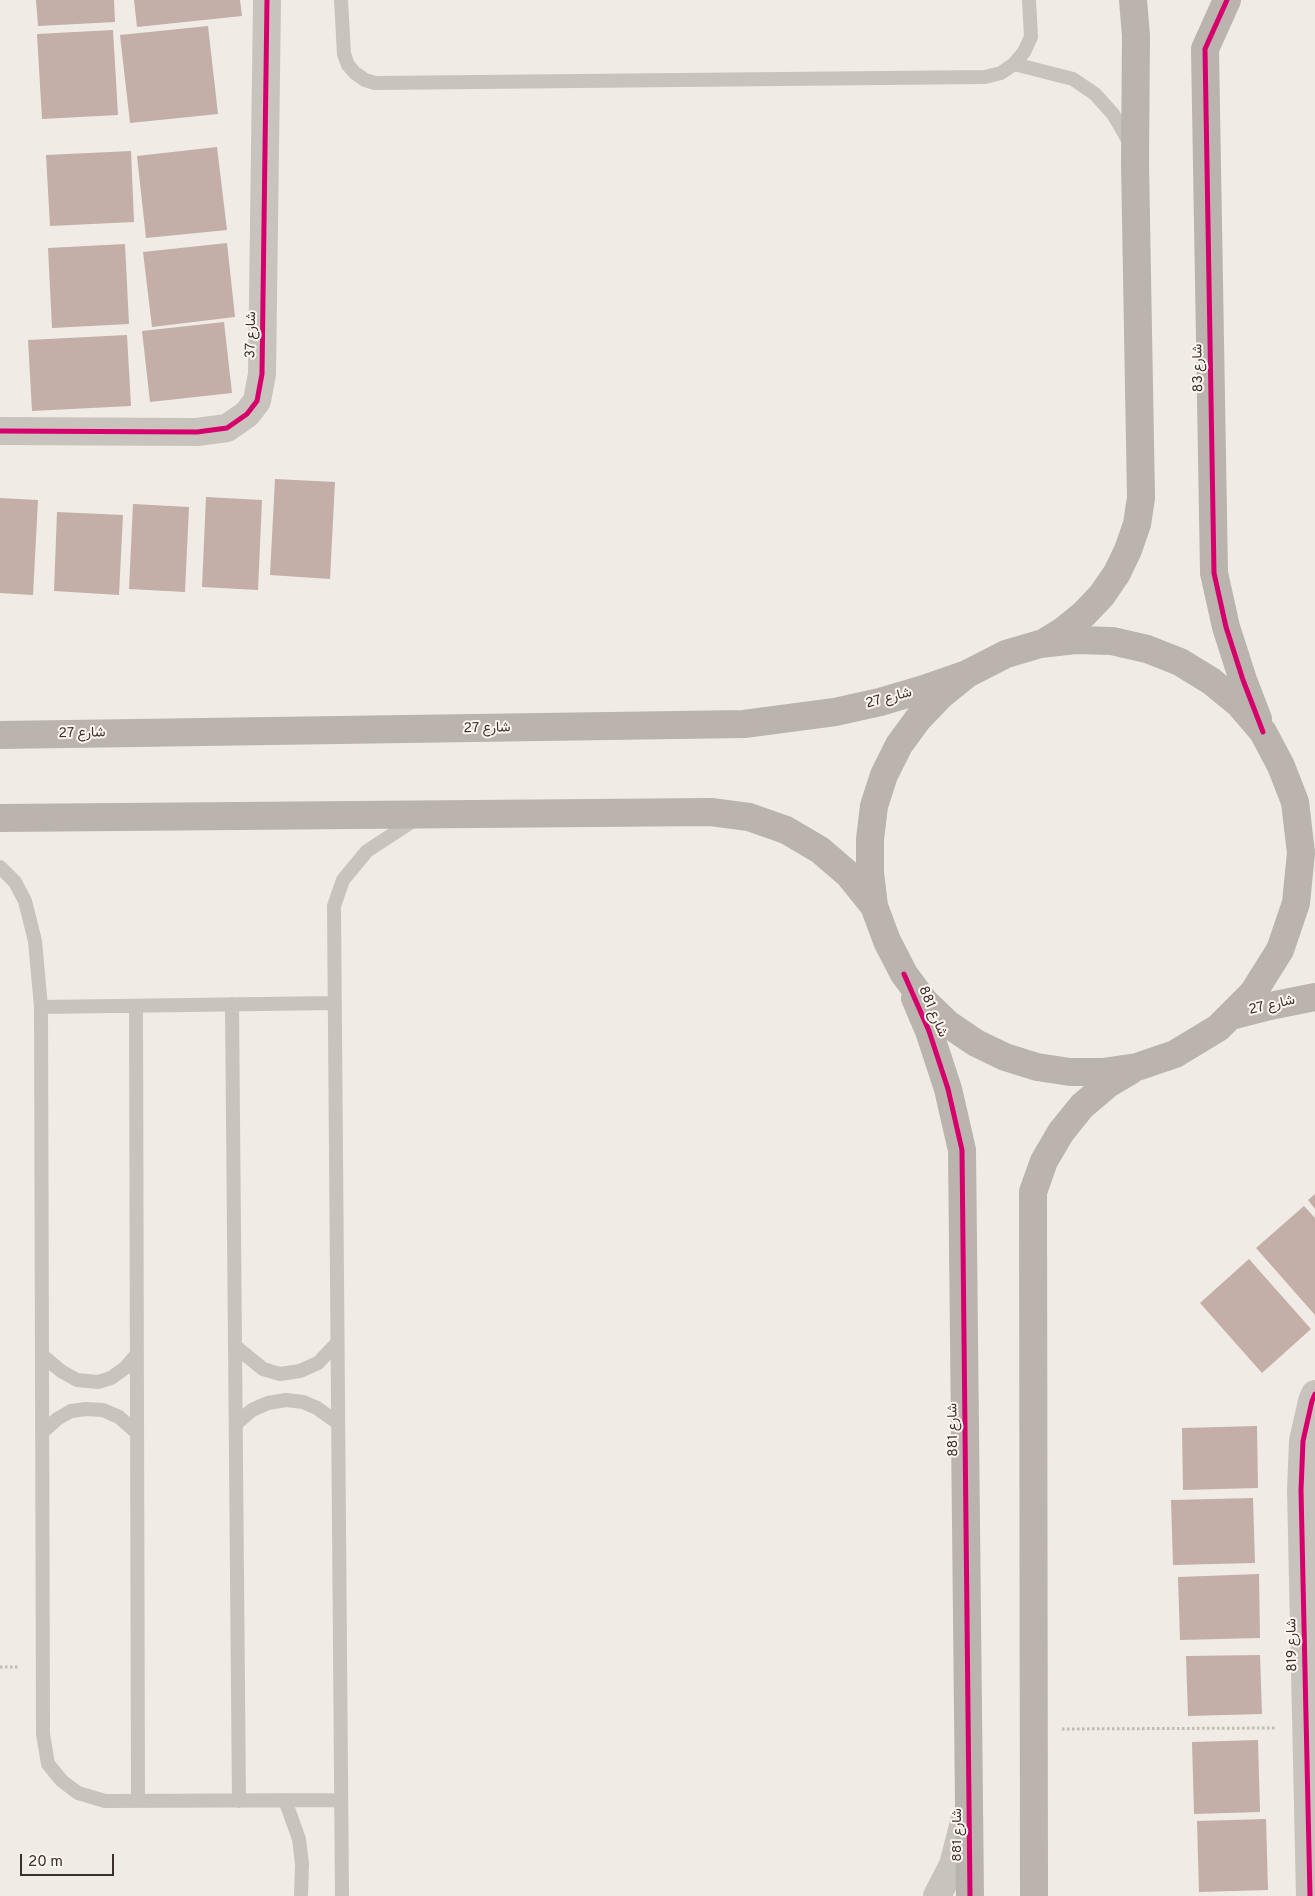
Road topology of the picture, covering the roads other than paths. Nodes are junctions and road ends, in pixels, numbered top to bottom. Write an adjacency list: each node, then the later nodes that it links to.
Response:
1 (267, 0): 8 (street, شارع 37)
2 (341, 0): 6 (lane)
3 (1029, 0): 6 (lane)
4 (1133, 0): 7 (main road)
5 (1227, 0): 11 (main road, شارع 83)
6 (1014, 64): 7 (lane)
7 (1135, 163): 9 (main road)
8 (0, 431)
9 (1040, 644): 10 (main road); 11 (main road)
10 (967, 674): 12 (main road, شارع 27); 18 (main road)
11 (1263, 732): 13 (main road)
12 (0, 735)
13 (1295, 802): 16 (main road); 25 (main road)
14 (424, 814): 15 (main road); 18 (main road); 21 (lane)
15 (0, 818)
16 (1315, 823)
17 (0, 867): 24 (lane)
18 (874, 906): 19 (main road)
19 (904, 974): 26 (main road); 41 (main road, شارع 881)
20 (1315, 998): 25 (main road, شارع 27)
21 (335, 1003): 22 (lane); 27 (lane)
22 (232, 1004): 23 (lane); 28 (lane)
23 (136, 1006): 24 (lane); 29 (lane)
24 (41, 1008): 30 (lane)
25 (1230, 1016): 26 (main road)
26 (1137, 1068): 46 (main road)
27 (337, 1343): 28 (lane); 32 (lane)
28 (235, 1346): 33 (lane)
29 (137, 1354): 30 (lane); 35 (lane)
30 (42, 1355): 34 (lane)
31 (1315, 1394): 36 (street, شارع 819)
32 (338, 1423): 33 (lane); 38 (lane)
33 (236, 1424): 40 (lane)
34 (42, 1433): 35 (lane); 39 (lane)
35 (137, 1433): 39 (lane)
36 (1308, 1496): 47 (street, شارع 819)
37 (285, 1800): 38 (lane); 40 (lane); 42 (lane)
38 (341, 1800): 43 (lane)
39 (138, 1801): 40 (lane)
40 (239, 1801)
41 (969, 1802): 44 (street); 45 (main road, شارع 881)
42 (301, 1896)
43 (342, 1896)
44 (937, 1896)
45 (970, 1896)
46 (1034, 1896)
47 (1310, 1896)

